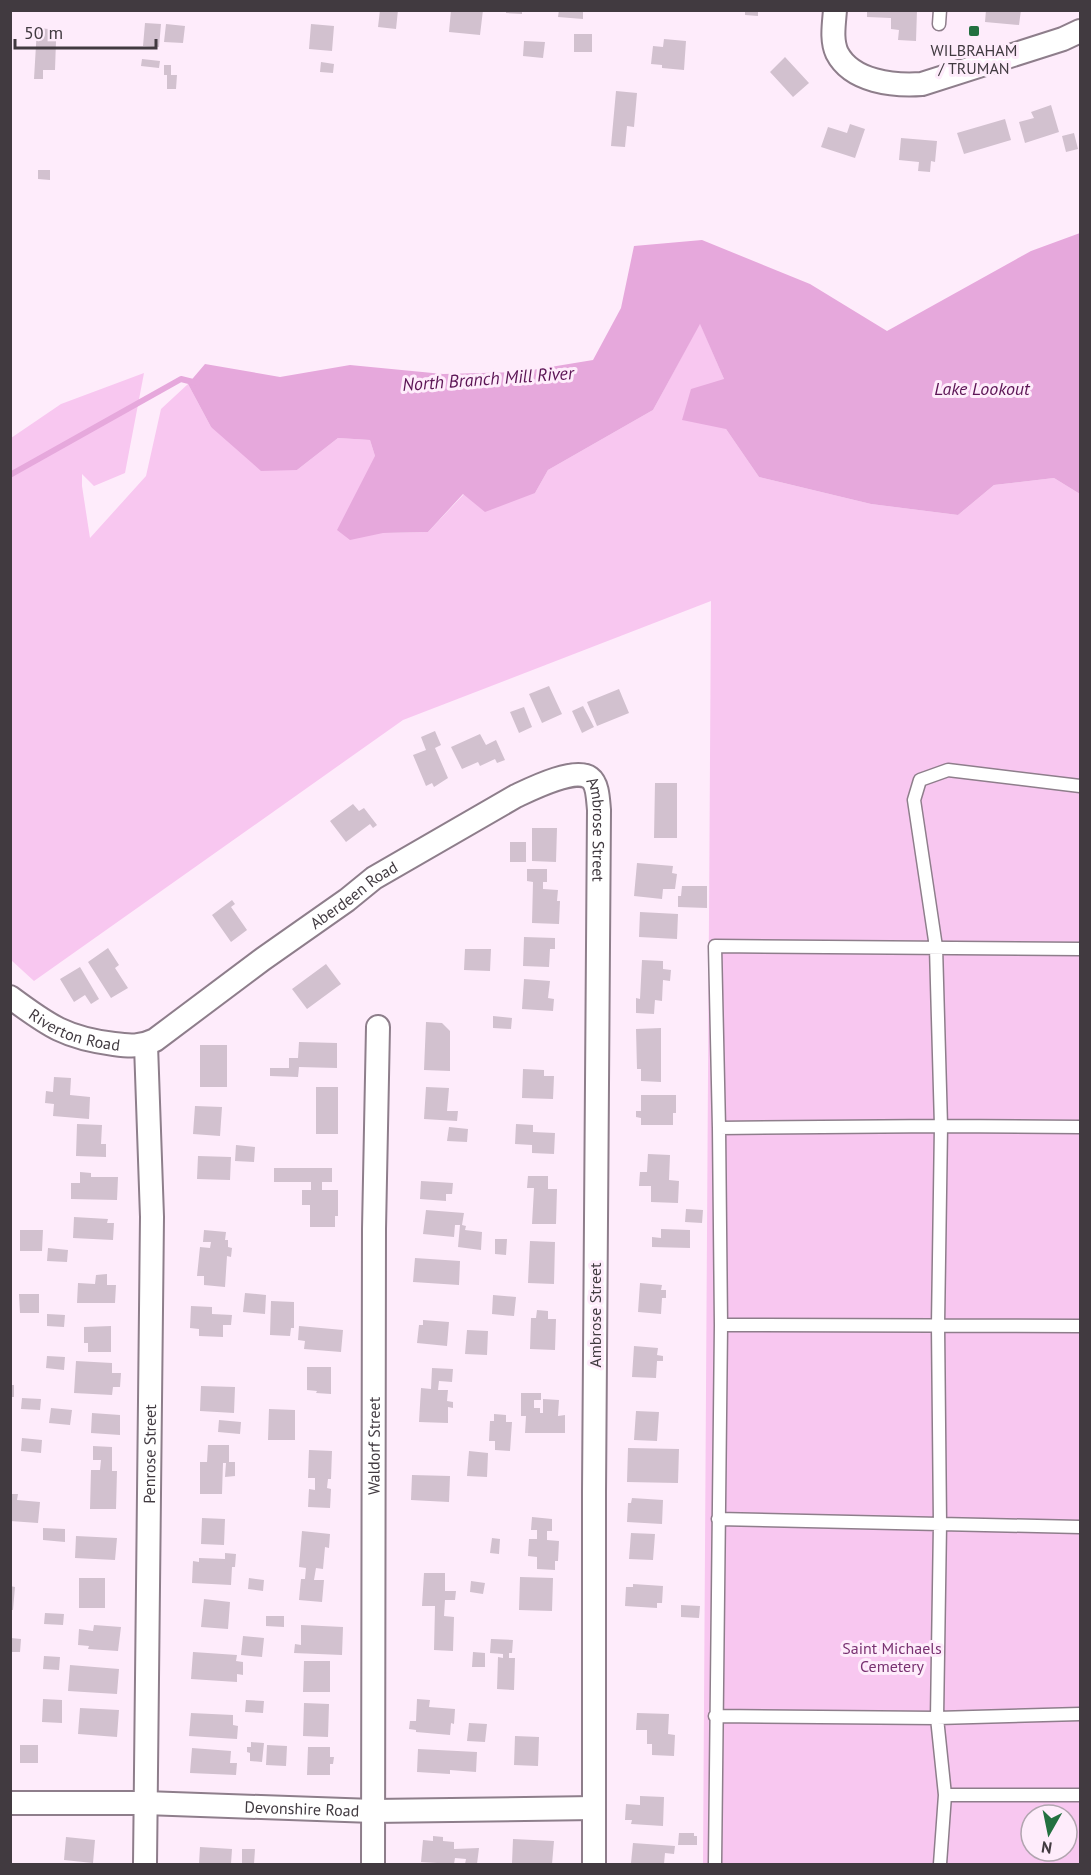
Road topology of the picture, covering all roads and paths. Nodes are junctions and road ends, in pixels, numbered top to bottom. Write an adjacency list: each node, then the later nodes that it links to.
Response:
1 (835, 10): 4 (street)
2 (940, 10): 3 (lane)
3 (939, 24)
4 (1080, 31)
5 (579, 776): 11 (street, Aberdeen Road); 28 (street, Ambrose Street)
6 (1080, 786): 7 (lane)
7 (936, 947): 8 (lane); 12 (lane); 14 (lane)
8 (1080, 949)
9 (10, 997): 11 (street, Riverton Road)
10 (378, 1027): 29 (street, Waldorf Street)
11 (146, 1045): 27 (street, Penrose Street)
12 (941, 1126): 13 (lane); 14 (lane); 16 (lane)
13 (1080, 1127)
14 (719, 1128): 15 (lane)
15 (721, 1325): 16 (lane); 18 (lane)
16 (938, 1325): 17 (lane); 19 (lane)
17 (1080, 1326)
18 (718, 1520): 19 (lane); 22 (lane)
19 (940, 1524): 20 (lane); 23 (lane)
20 (1080, 1527)
21 (1080, 1714): 23 (lane)
22 (715, 1716): 23 (lane); 33 (lane)
23 (938, 1718): 24 (lane)
24 (945, 1795): 25 (lane); 34 (lane)
25 (1080, 1795)
26 (10, 1803): 27 (street, Devonshire Road)
27 (145, 1803): 29 (street, Devonshire Road); 30 (street, Penrose Street)
28 (594, 1808): 29 (street, Devonshire Road); 32 (street, Ambrose Street)
29 (373, 1811): 31 (street, Waldorf Street)
30 (145, 1864)
31 (373, 1864)
32 (594, 1864)
33 (715, 1864)
34 (940, 1864)

